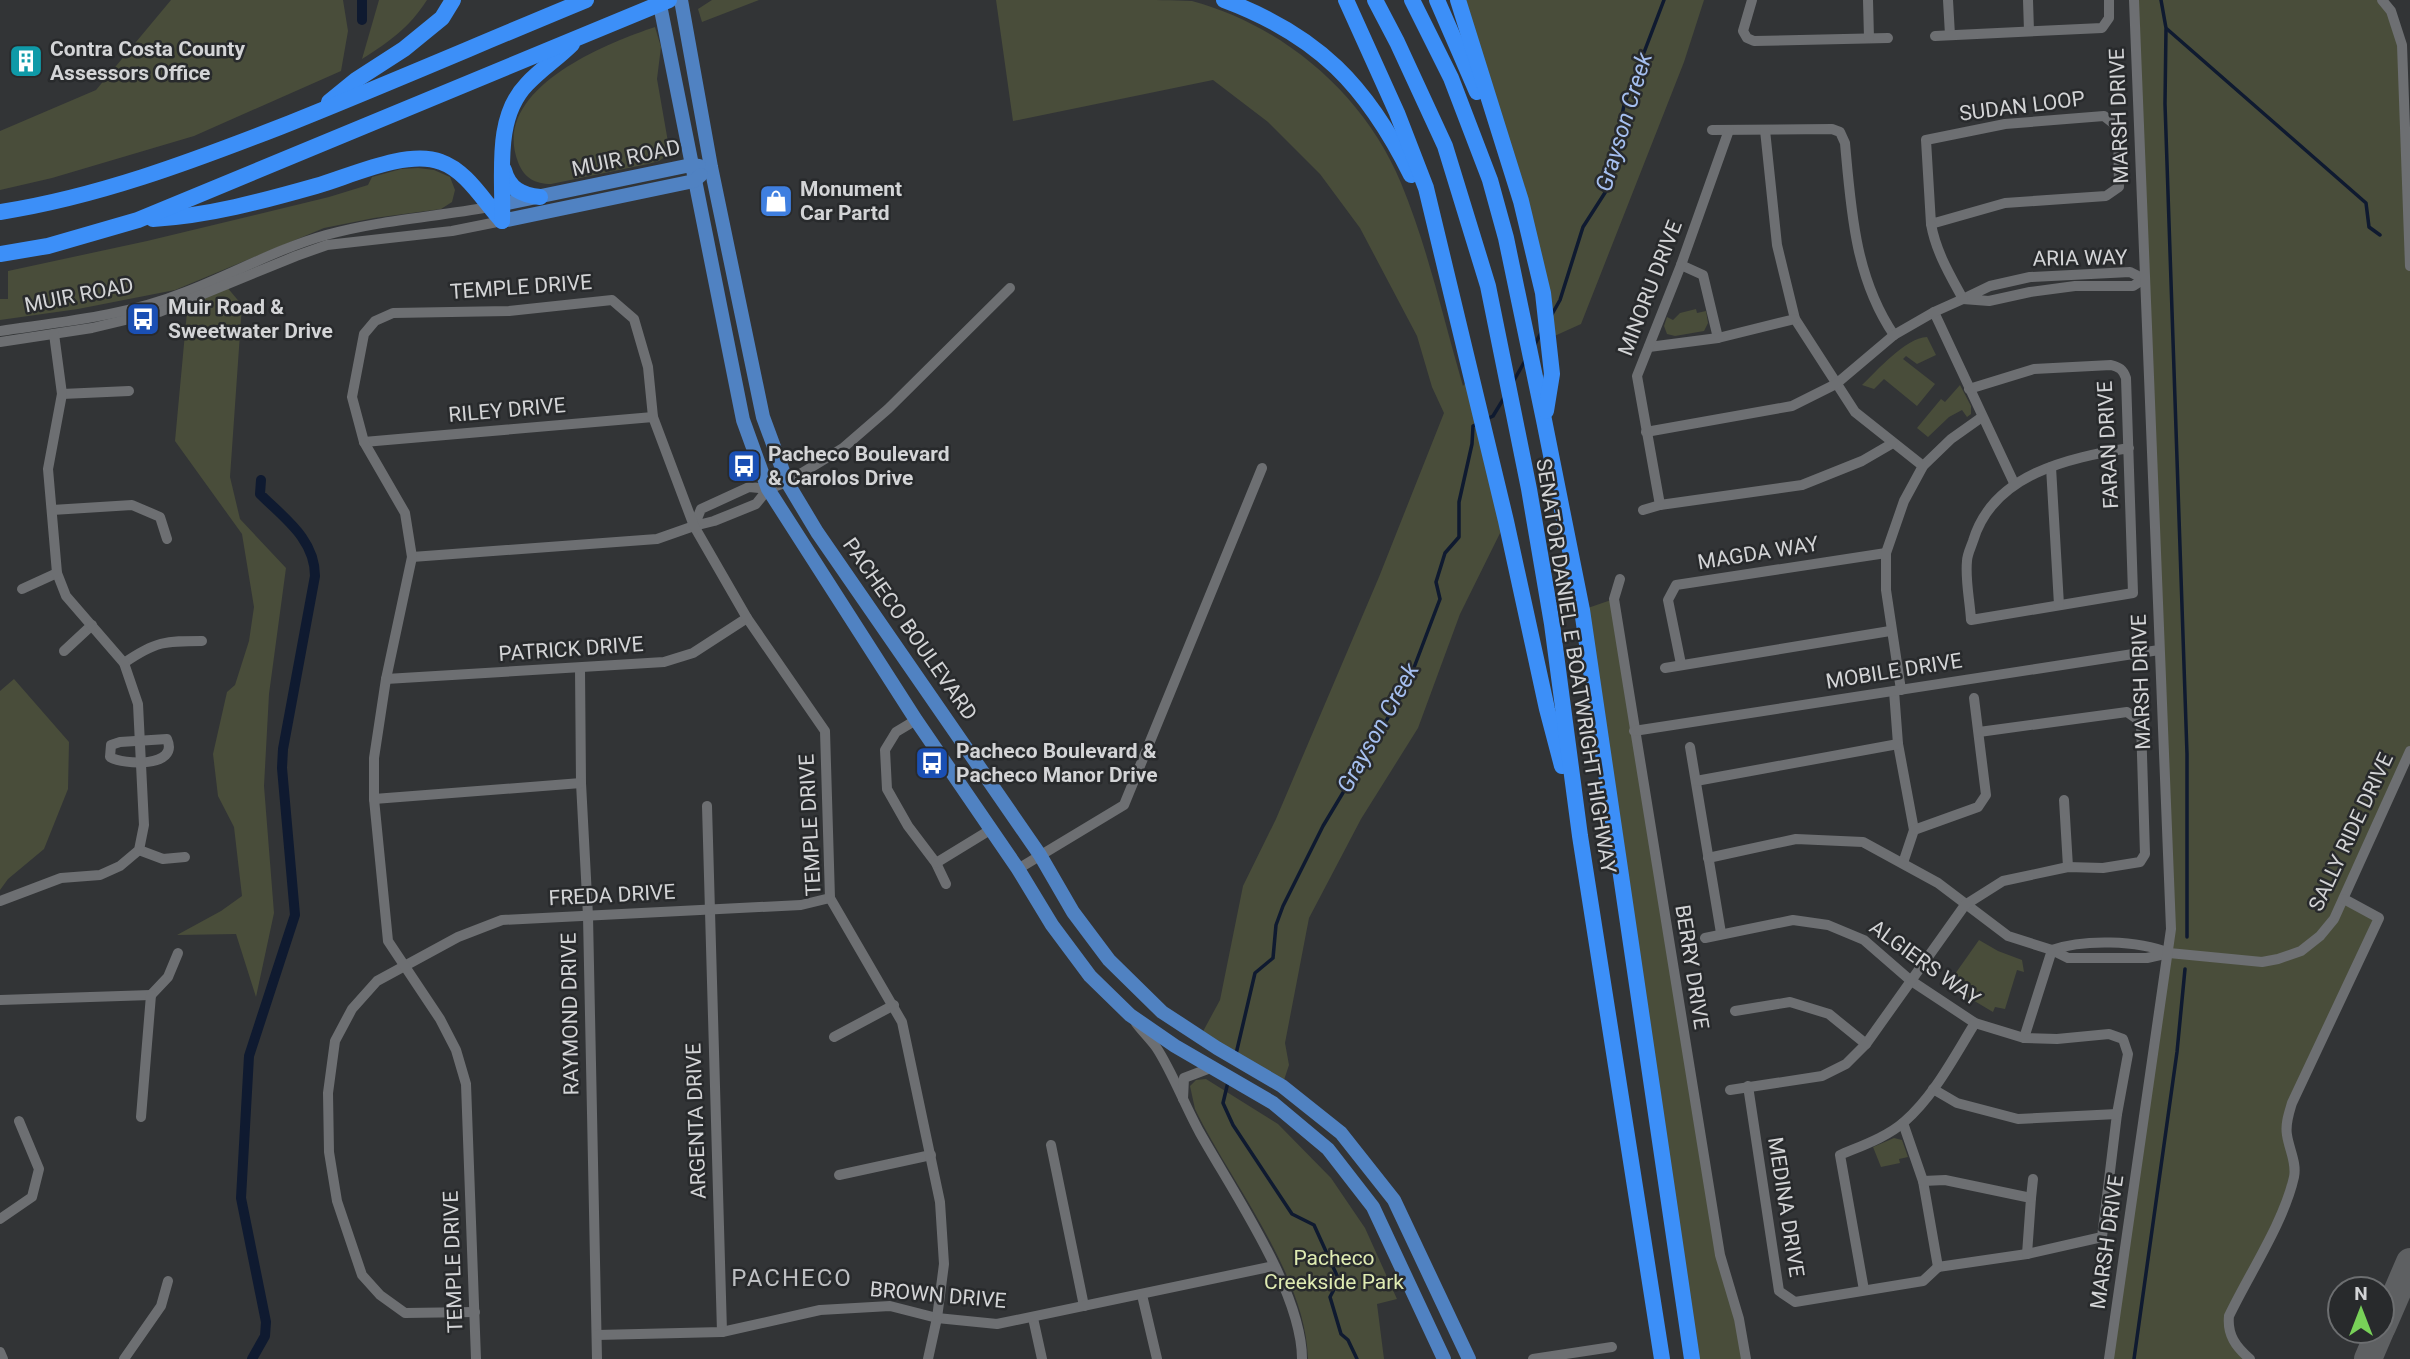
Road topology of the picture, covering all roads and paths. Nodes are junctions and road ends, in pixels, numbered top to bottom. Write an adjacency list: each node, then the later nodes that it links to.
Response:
1 (453, 0): 26 (highway)
2 (553, 0): 19 (highway)
3 (659, 0): 30 (main road, PACHECO BOULEVARD)
4 (669, 0): 24 (highway)
5 (681, 0): 32 (main road, PACHECO BOULEVARD)
6 (1224, 0): 41 (highway)
7 (1346, 0): 41 (highway)
8 (1375, 0): 113 (highway, SENATOR DANIEL E BOATWRIGHT HIGHWAY)
9 (1412, 0): 63 (highway, SENATOR DANIEL E BOATWRIGHT HIGHWAY)
10 (1437, 0): 35 (highway)
11 (1458, 0): 35 (highway)
12 (1752, 0): 23 (street)
13 (1868, 0): 23 (street)
14 (1948, 0): 22 (street)
15 (2028, 0): 20 (street)
16 (2109, 0): 20 (street)
17 (2134, 0): 45 (street, MARSH DRIVE)
18 (2382, 0): 44 (street)
19 (583, 1): 26 (highway)
20 (2029, 31): 22 (street)
21 (1936, 36): 22 (street)
22 (1950, 36)
23 (1869, 37): 25 (street)
24 (578, 38): 31 (highway); 38 (highway)
25 (1888, 38)
26 (317, 112): 37 (highway)
27 (1712, 130): 28 (street)
28 (1729, 130): 29 (street); 43 (street, MINORU DRIVE)
29 (1765, 130): 50 (street); 53 (street)
30 (691, 165): 32 (main road, MUIR ROAD); 33 (main road, PACHECO BOULEVARD); 34 (main road, MUIR ROAD)
31 (503, 166): 34 (highway); 36 (highway)
32 (711, 167): 33 (main road, MUIR ROAD); 71 (main road, PACHECO BOULEVARD)
33 (694, 181): 39 (main road, MUIR ROAD); 73 (main road, PACHECO BOULEVARD)
34 (540, 197): 36 (main road, MUIR ROAD)
35 (1521, 201): 63 (highway)
36 (496, 206): 38 (highway); 39 (highway); 49 (street, MUIR ROAD)
37 (0, 212)
38 (138, 220): 42 (highway)
39 (502, 221): 52 (street, MUIR ROAD)
40 (1931, 225): 40 (street, SUDAN LOOP); 47 (street, SUDAN LOOP)
41 (1440, 250): 113 (highway)
42 (0, 254)
43 (1681, 265): 54 (street); 56 (street, MINORU DRIVE)
44 (2410, 266)
45 (2144, 279): 47 (street, ARIA WAY); 89 (street, MARSH DRIVE)
46 (1010, 288): 71 (street)
47 (1963, 299): 48 (street, ARIA WAY)
48 (1934, 312): 53 (street, ARIA WAY); 58 (street)
49 (102, 315): 51 (street, MUIR ROAD); 52 (street)
50 (1795, 319): 54 (street); 57 (street)
51 (0, 333): 52 (street)
52 (54, 334): 55 (street, MUIR ROAD); 60 (street)
53 (1894, 335): 57 (street, ARIA WAY)
54 (1718, 338): 56 (street)
55 (0, 342)
56 (1649, 347): 64 (street, MINORU DRIVE)
57 (1836, 384): 64 (street, ARIA WAY); 66 (street)
58 (1969, 389): 62 (street); 67 (street, FARAN DRIVE)
59 (128, 391): 60 (street)
60 (62, 394): 75 (street)
61 (653, 417): 65 (street, RILEY DRIVE); 65 (street, TEMPLE DRIVE); 77 (street, TEMPLE DRIVE)
62 (1982, 418): 68 (street); 72 (street)
63 (1544, 420): 187 (highway, SENATOR DANIEL E BOATWRIGHT HIGHWAY)
64 (1646, 432): 74 (street, MINORU DRIVE)
65 (364, 442): 80 (street, TEMPLE DRIVE)
66 (1893, 443): 68 (street); 74 (street)
67 (2129, 448): 69 (street); 84 (street, FARAN DRIVE)
68 (1923, 466): 79 (street)
69 (2051, 467): 72 (street); 84 (street)
70 (1262, 468): 115 (street)
71 (787, 482): 73 (street); 115 (main road, PACHECO BOULEVARD)
72 (2014, 483): 84 (street)
73 (768, 489): 77 (street); 77 (street); 98 (main road, PACHECO BOULEVARD)
74 (1661, 505): 76 (street)
75 (52, 510): 78 (street); 81 (street)
76 (1643, 510)
77 (694, 526): 80 (street); 85 (street, TEMPLE DRIVE)
78 (167, 539)
79 (1886, 553): 87 (street); 92 (street, MAGDA WAY)
80 (412, 557): 95 (street, TEMPLE DRIVE)
81 (57, 573): 83 (street); 86 (street)
82 (1620, 579): 99 (street, BERRY DRIVE)
83 (22, 589)
84 (2059, 605)
85 (747, 618): 94 (street, PATRICK DRIVE); 123 (street, TEMPLE DRIVE)
86 (92, 625): 90 (street); 91 (street)
87 (1890, 631): 92 (street); 96 (street)
88 (202, 640): 91 (street)
89 (2159, 650): 96 (street, MOBILE DRIVE); 133 (street, MARSH DRIVE)
90 (64, 651)
91 (124, 663): 101 (street)
92 (1681, 664): 93 (street)
93 (1665, 668)
94 (580, 669): 95 (street, PATRICK DRIVE); 107 (street, RAYMOND DRIVE)
95 (386, 679): 108 (street, TEMPLE DRIVE)
96 (1897, 690): 99 (street, MOBILE DRIVE); 102 (street)
97 (1974, 698): 100 (street)
98 (916, 720): 111 (main road, PACHECO BOULEVARD); 118 (street)
99 (1634, 730): 188 (street, BERRY DRIVE)
100 (1979, 732): 112 (street); 120 (street)
101 (141, 741): 105 (street); 105 (street); 105 (street)
102 (1898, 744): 106 (street); 112 (street)
103 (1690, 747): 106 (street)
104 (2410, 751): 124 (street, SALLY RIDE DRIVE)
105 (141, 761): 114 (street)
106 (1696, 780): 117 (street)
107 (581, 783): 108 (street); 128 (street, RAYMOND DRIVE)
108 (374, 799): 134 (street, TEMPLE DRIVE)
109 (2064, 800): 120 (street)
110 (708, 806): 127 (street, ARGENTA DRIVE)
111 (990, 830): 118 (street); 121 (main road, PACHECO BOULEVARD)
112 (1914, 830): 119 (street)
113 (1580, 836): 186 (highway, SENATOR DANIEL E BOATWRIGHT HIGHWAY)
114 (139, 850): 116 (street); 125 (street)
115 (1040, 855): 121 (street); 184 (main road, PACHECO BOULEVARD)
116 (185, 857)
117 (1708, 858): 119 (street); 129 (street)
118 (936, 863): 122 (street)
119 (1903, 863): 126 (street)
120 (2068, 867): 126 (street)
121 (1018, 869): 140 (main road, PACHECO BOULEVARD)
122 (946, 884)
123 (830, 898): 127 (street, FREDA DRIVE); 138 (street, TEMPLE DRIVE)
124 (2344, 899): 133 (street, SALLY RIDE DRIVE); 190 (street)
125 (0, 901)
126 (1965, 905): 131 (street); 135 (street)
127 (709, 909): 128 (street, FREDA DRIVE); 171 (street, ARGENTA DRIVE)
128 (587, 916): 134 (street, FREDA DRIVE); 172 (street, RAYMOND DRIVE)
129 (1721, 933): 130 (street, ALGIERS WAY); 135 (street, ALGIERS WAY)
130 (1705, 938)
131 (2052, 950): 133 (street, SALLY RIDE DRIVE); 143 (street)
132 (178, 953): 136 (street)
133 (2168, 953): 189 (street, MARSH DRIVE)
134 (405, 965): 168 (street, TEMPLE DRIVE); 168 (street, FREDA DRIVE)
135 (1910, 980): 141 (street, ALGIERS WAY); 144 (street)
136 (151, 995): 137 (street); 151 (street)
137 (0, 1000)
138 (894, 1005): 142 (street); 155 (street, TEMPLE DRIVE)
139 (1735, 1011): 144 (street)
140 (1130, 1015): 145 (main road, PACHECO BOULEVARD); 149 (street)
141 (1975, 1023): 143 (street, ALGIERS WAY); 147 (street)
142 (834, 1037)
143 (2024, 1038): 150 (street, ALGIERS WAY)
144 (1866, 1044): 146 (street)
145 (1213, 1067): 149 (street); 183 (main road, PACHECO BOULEVARD)
146 (1748, 1086): 148 (street); 165 (street, MEDINA DRIVE)
147 (1933, 1089): 150 (street); 153 (street)
148 (1730, 1090)
149 (1183, 1102): 162 (street)
150 (2117, 1114): 161 (street)
151 (141, 1117)
152 (19, 1121): 160 (street)
153 (1903, 1123): 158 (street); 165 (street)
154 (1051, 1145): 167 (street)
155 (931, 1155): 156 (street); 169 (street, TEMPLE DRIVE)
156 (839, 1175)
157 (2033, 1179): 159 (street)
158 (1923, 1181): 159 (street); 163 (street)
159 (2031, 1198): 161 (street)
160 (0, 1219)
161 (2027, 1254): 163 (street)
162 (1274, 1266): 166 (street, BROWN DRIVE); 182 (street)
163 (1938, 1267): 165 (street, MEDINA DRIVE)
164 (168, 1281): 176 (street)
165 (1864, 1290)
166 (1142, 1295): 167 (street, BROWN DRIVE); 181 (street)
167 (1084, 1306): 170 (street, BROWN DRIVE)
168 (475, 1312): 177 (street, TEMPLE DRIVE)
169 (937, 1318): 170 (street, BROWN DRIVE); 171 (street, BROWN DRIVE); 179 (street, TEMPLE DRIVE)
170 (1033, 1318): 180 (street)
171 (722, 1332): 172 (street, BROWN DRIVE)
172 (597, 1335): 178 (street, RAYMOND DRIVE)
173 (1612, 1347): 185 (street)
174 (0, 1352): 175 (street)
175 (3, 1359)
176 (124, 1359)
177 (476, 1359)
178 (597, 1359)
179 (928, 1359)
180 (1041, 1359)
181 (1157, 1359)
182 (1302, 1359)
183 (1444, 1359)
184 (1469, 1359)
185 (1533, 1359)
186 (1662, 1359)
187 (1692, 1359)
188 (1746, 1359)
189 (2109, 1359)
190 (2250, 1359)

